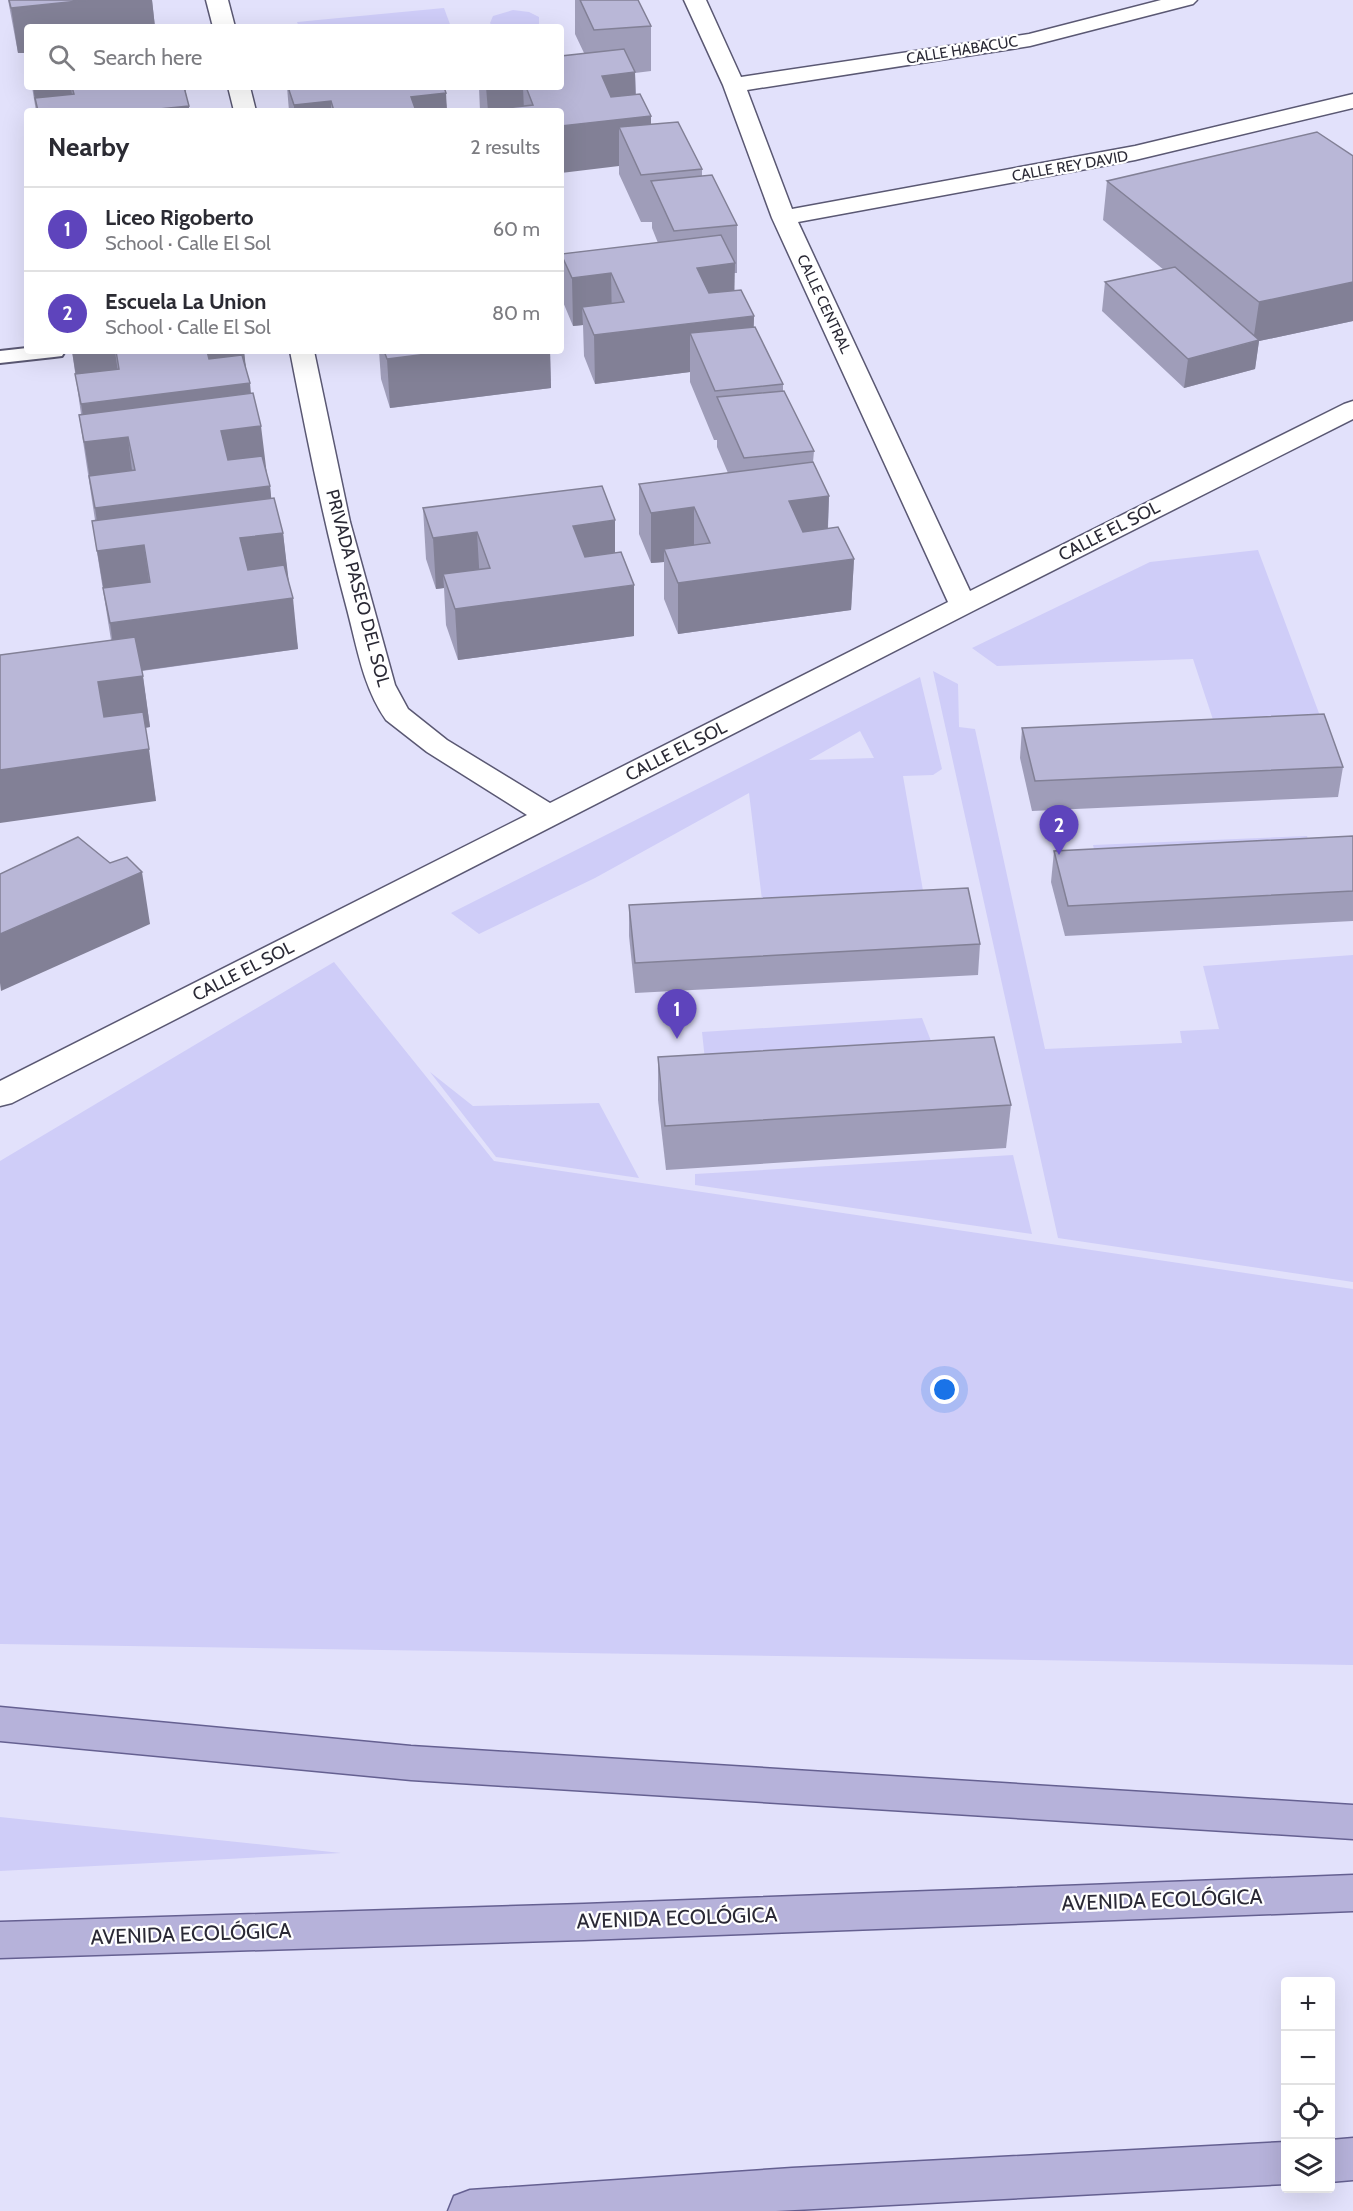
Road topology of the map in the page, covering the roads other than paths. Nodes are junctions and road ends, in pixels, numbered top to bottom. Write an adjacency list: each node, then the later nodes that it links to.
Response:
1 (217, 0): 4 (street)
2 (695, 0): 5 (street, CALLE CENTRAL)
3 (1186, 0): 5 (street, CALLE HABACUC)
4 (223, 24)
5 (734, 85): 9 (street, CALLE CENTRAL)
6 (240, 90): 8 (street)
7 (1353, 101): 9 (street, CALLE REY DAVID)
8 (244, 108)
9 (784, 218): 14 (street, CALLE CENTRAL)
10 (27, 354): 12 (lane)
11 (303, 354): 15 (street, PRIVADA PASEO DEL SOL)
12 (0, 357)
13 (1353, 409): 14 (street, CALLE EL SOL)
14 (963, 604): 15 (street, CALLE EL SOL)
15 (549, 815): 16 (street, CALLE EL SOL)
16 (0, 1095)
17 (0, 1724): 18 (main road)
18 (1353, 1822)
19 (1353, 1893): 20 (main road, AVENIDA ECOLÓGICA)
20 (0, 1940)
21 (1353, 2159): 22 (main road)
22 (1335, 2161)
23 (1281, 2163): 24 (main road)
24 (470, 2211)

